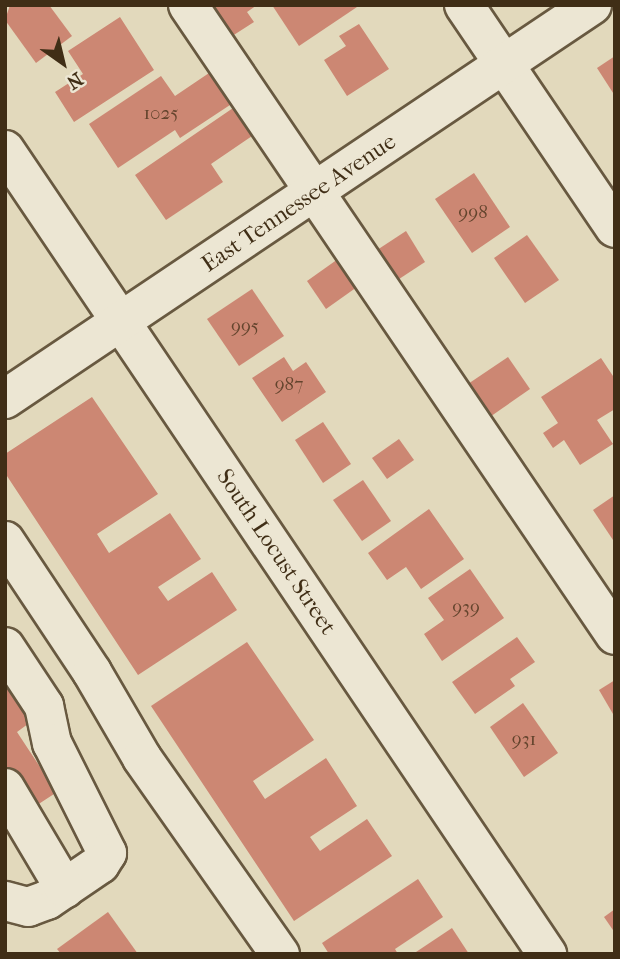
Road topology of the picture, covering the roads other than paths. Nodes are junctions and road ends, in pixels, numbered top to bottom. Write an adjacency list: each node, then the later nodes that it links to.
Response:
1 (188, 5): 6 (street)
2 (464, 5): 4 (street)
3 (592, 5): 4 (street, East Tennessee Avenue)
4 (504, 65): 6 (street, East Tennessee Avenue); 7 (street)
5 (5, 150): 8 (street, South Locust Street)
6 (315, 192): 8 (street, East Tennessee Avenue); 11 (street)
7 (615, 228)
8 (122, 322): 9 (street, East Tennessee Avenue); 17 (street, South Locust Street)
9 (5, 399)
10 (5, 541): 16 (street)
11 (615, 635)
12 (5, 647): 14 (street)
13 (5, 789): 14 (street)
14 (65, 889): 15 (street)
15 (5, 901)
16 (280, 954)
17 (547, 954)

